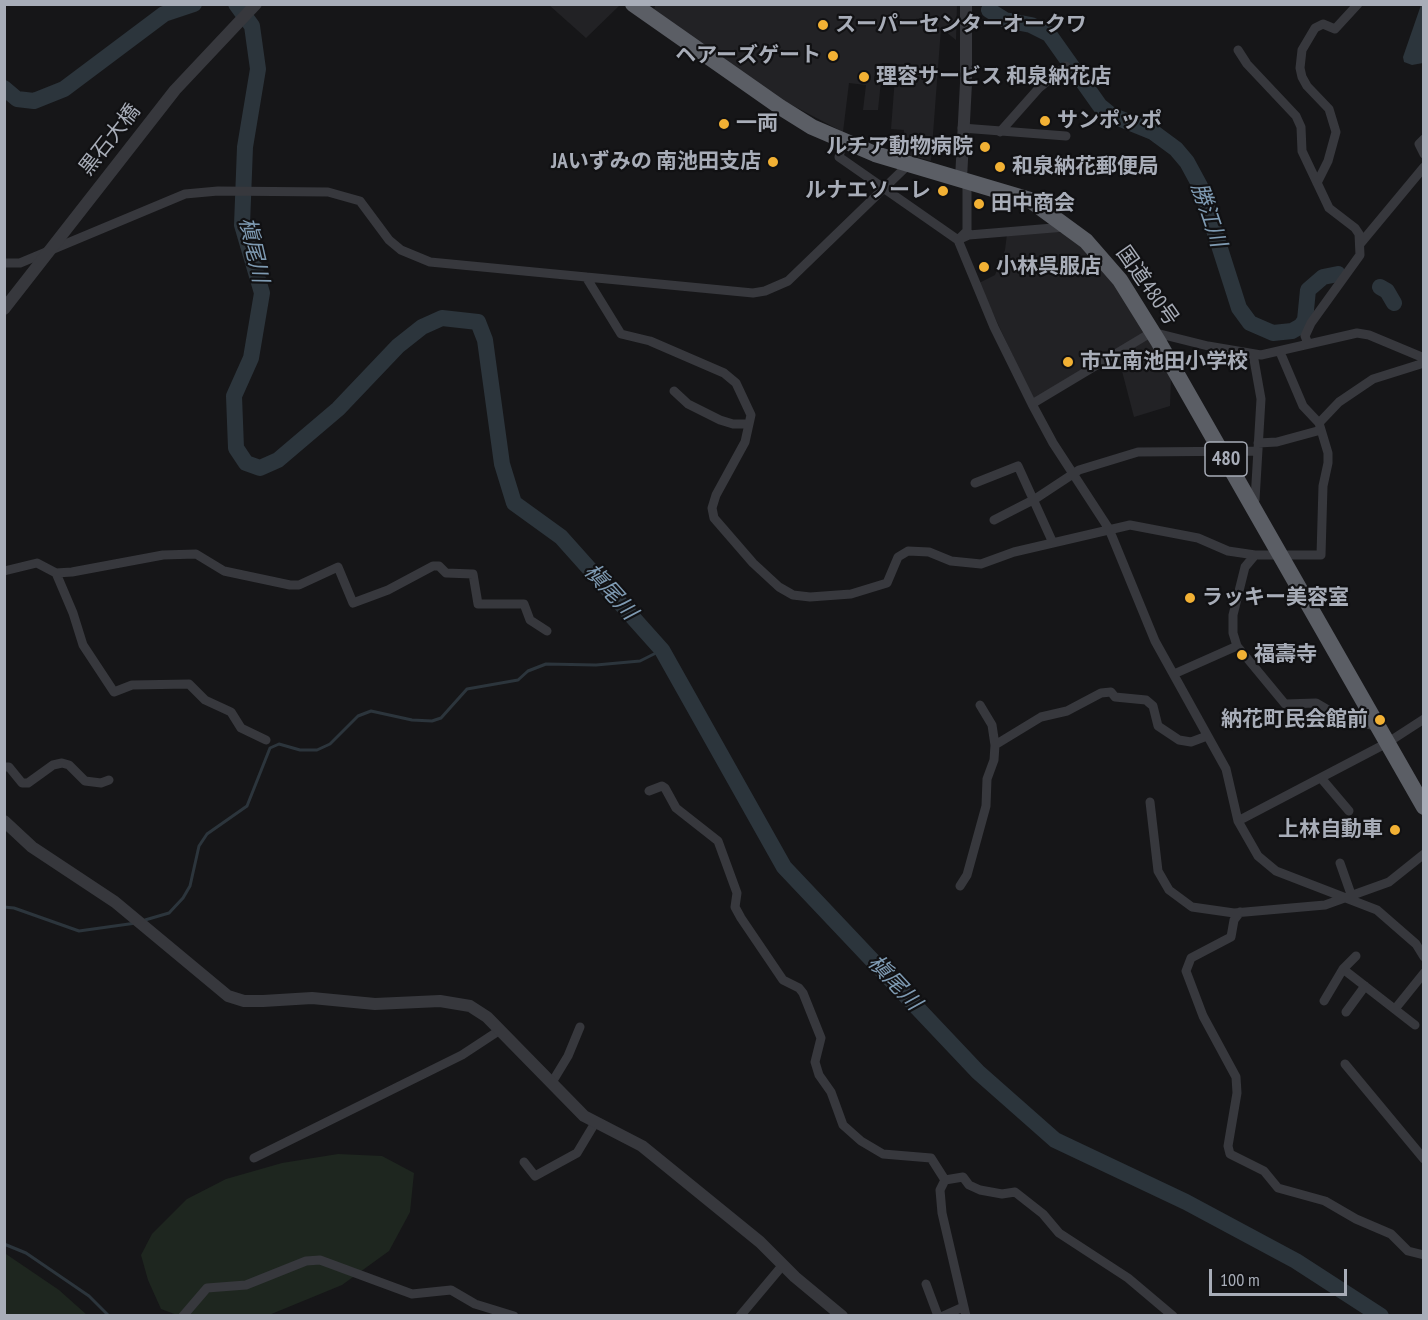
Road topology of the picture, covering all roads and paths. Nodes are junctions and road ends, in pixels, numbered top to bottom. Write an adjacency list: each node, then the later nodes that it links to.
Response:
1 (256, 4): 23 (street, 黒石大橋, bridge)
2 (633, 4): 11 (highway, 国道480号 / 480)
3 (966, 4): 7 (street)
4 (1358, 4): 16 (street)
5 (1238, 50): 16 (street)
6 (1066, 66): 8 (street)
7 (962, 128): 8 (street); 15 (street)
8 (999, 132): 9 (street)
9 (1066, 136)
10 (1424, 139): 12 (street)
11 (843, 141): 13 (highway, 国道480号 / 480); 17 (street)
12 (1424, 153)
13 (908, 165): 15 (highway, 国道480号 / 480); 17 (street)
14 (1424, 167): 20 (street)
15 (961, 179): 18 (highway, 国道480号 / 480); 19 (street)
16 (1317, 183): 20 (street)
17 (886, 188): 19 (street); 22 (street)
18 (1069, 227): 19 (street); 24 (highway, 国道480号 / 480)
19 (958, 240): 31 (street)
20 (1360, 244): 25 (street)
21 (4, 263): 22 (street)
22 (586, 277): 32 (street)
23 (4, 309)
24 (1152, 332): 27 (street); 31 (street); 35 (highway, 国道480号 / 480)
25 (1308, 344): 26 (street); 28 (street)
26 (1280, 352): 27 (street); 33 (street)
27 (1253, 354): 34 (street)
28 (1424, 358)
29 (1424, 363): 33 (street)
30 (674, 391): 32 (street)
31 (1032, 404): 36 (street)
32 (749, 424): 42 (street)
33 (1320, 426): 34 (street); 44 (street)
34 (1258, 447): 35 (street); 39 (street)
35 (1221, 450): 36 (street); 39 (highway, 国道480号 / 480)
36 (1072, 475): 38 (street); 41 (street)
37 (975, 483): 38 (street)
38 (1035, 499): 40 (street); 42 (street)
39 (1251, 503): 44 (highway, 国道480号 / 480)
40 (994, 520)
41 (1109, 530): 42 (street); 43 (street); 49 (street)
42 (1053, 543)
43 (1255, 555): 44 (street); 48 (street)
44 (1281, 556): 52 (highway, 国道480号 / 480)
45 (4, 571): 46 (street)
46 (56, 573): 47 (street); 54 (street)
47 (547, 631)
48 (1237, 646): 49 (street); 52 (street)
49 (1174, 674): 53 (street)
50 (980, 705): 56 (street)
51 (1424, 719): 55 (street)
52 (1378, 727): 55 (highway, 国道480号 / 480)
53 (1207, 736): 56 (street); 65 (street)
54 (266, 740)
55 (1387, 743): 58 (street); 62 (highway, 国道480号 / 480)
56 (995, 745): 68 (street)
57 (4, 767): 59 (street)
58 (1321, 777): 63 (street); 65 (street)
59 (109, 780)
60 (649, 790): 88 (street)
61 (1150, 802): 70 (street)
62 (1424, 807)
63 (1349, 811)
64 (4, 821): 81 (street)
65 (1238, 821): 69 (street)
66 (1424, 854): 69 (street)
67 (1340, 863): 69 (street)
68 (960, 886)
69 (1350, 898): 70 (street); 72 (street)
70 (1240, 912): 89 (street)
71 (1356, 956): 73 (street)
72 (1424, 957)
73 (1343, 969): 75 (street); 76 (street)
74 (1424, 973): 77 (street)
75 (1365, 986): 77 (street); 78 (street)
76 (1324, 1001)
77 (1395, 1009): 79 (street)
78 (1346, 1012)
79 (1415, 1025)
80 (580, 1027): 83 (street)
81 (500, 1030): 83 (street); 85 (street)
82 (1345, 1064): 86 (street)
83 (551, 1084): 84 (street)
84 (595, 1123): 87 (street); 90 (street)
85 (255, 1158)
86 (1424, 1159)
87 (524, 1162)
88 (945, 1180): 92 (street); 99 (street)
89 (1424, 1255)
90 (783, 1266): 95 (street); 96 (street)
91 (926, 1284): 97 (street)
92 (964, 1311): 98 (street)
93 (183, 1316): 94 (street)
94 (514, 1316)
95 (740, 1316)
96 (842, 1316)
97 (938, 1316)
98 (943, 1316)
99 (1173, 1316)

